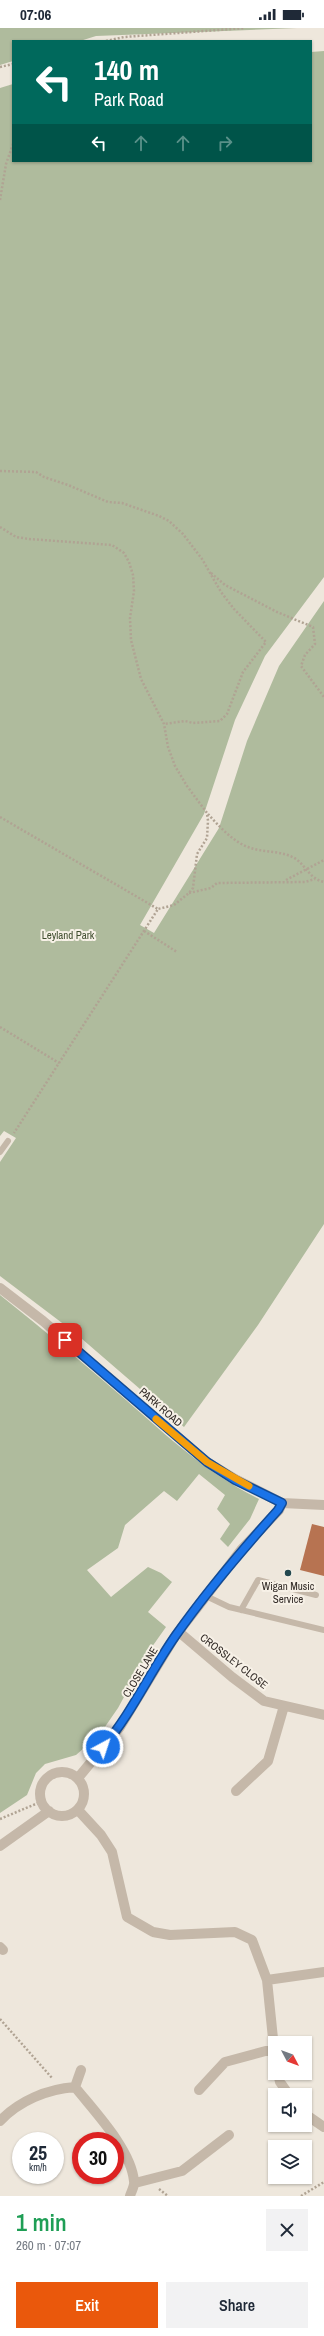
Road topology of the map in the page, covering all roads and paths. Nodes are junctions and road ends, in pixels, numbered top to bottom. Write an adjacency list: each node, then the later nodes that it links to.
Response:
1 (245, 28): 2 (path)
2 (110, 40)
3 (12, 64): 4 (path)
4 (0, 67)
5 (12, 147): 6 (path)
6 (0, 200)
7 (0, 471): 9 (path)
8 (0, 527): 11 (path)
9 (209, 571): 10 (path); 11 (path)
10 (324, 697)
11 (164, 724): 12 (path)
12 (207, 813): 15 (path); 19 (path)
13 (0, 818): 20 (path)
14 (324, 860): 15 (path)
15 (306, 870): 16 (path); 17 (path)
16 (316, 879): 17 (path); 18 (path)
17 (284, 881): 19 (path)
18 (324, 882)
19 (189, 893): 20 (path)
20 (158, 909): 21 (path)
21 (144, 931): 22 (path); 24 (path)
22 (177, 952)
23 (0, 1027): 24 (path)
24 (59, 1063): 25 (path)
25 (8, 1141): 26 (lane)
26 (0, 1153)
27 (0, 1288): 28 (street, PARK ROAD)
28 (282, 1503): 29 (street, PARK ROAD); 31 (street, CLOSE LANE)
29 (324, 1506)
30 (316, 1595): 32 (lane)
31 (206, 1596): 32 (lane); 34 (street, CLOSE LANE)
32 (241, 1610): 33 (lane)
33 (324, 1630)
34 (179, 1632): 35 (street, CROSSLEY CLOSE); 37 (street, CLOSE LANE)
35 (284, 1706): 36 (street, CROSSLEY CLOSE); 38 (street)
36 (324, 1715)
37 (78, 1778): 39 (street); 40 (street)
38 (236, 1791)
39 (42, 1801): 41 (street); 42 (path)
40 (78, 1810): 41 (street); 45 (street)
41 (49, 1811): 43 (street)
42 (0, 1818)
43 (0, 1846)
44 (324, 1972): 45 (street)
45 (267, 1980): 47 (street)
46 (0, 2019): 51 (path)
47 (272, 2036)
48 (268, 2054): 52 (street)
49 (81, 2070): 50 (street)
50 (75, 2087): 51 (street); 58 (street)
51 (60, 2088): 54 (street)
52 (199, 2090)
53 (312, 2119): 55 (street)
54 (0, 2121)
55 (324, 2127)
56 (228, 2135): 58 (street)
57 (324, 2182): 60 (path)
58 (135, 2183): 59 (street)
59 (130, 2196)
60 (301, 2196)

